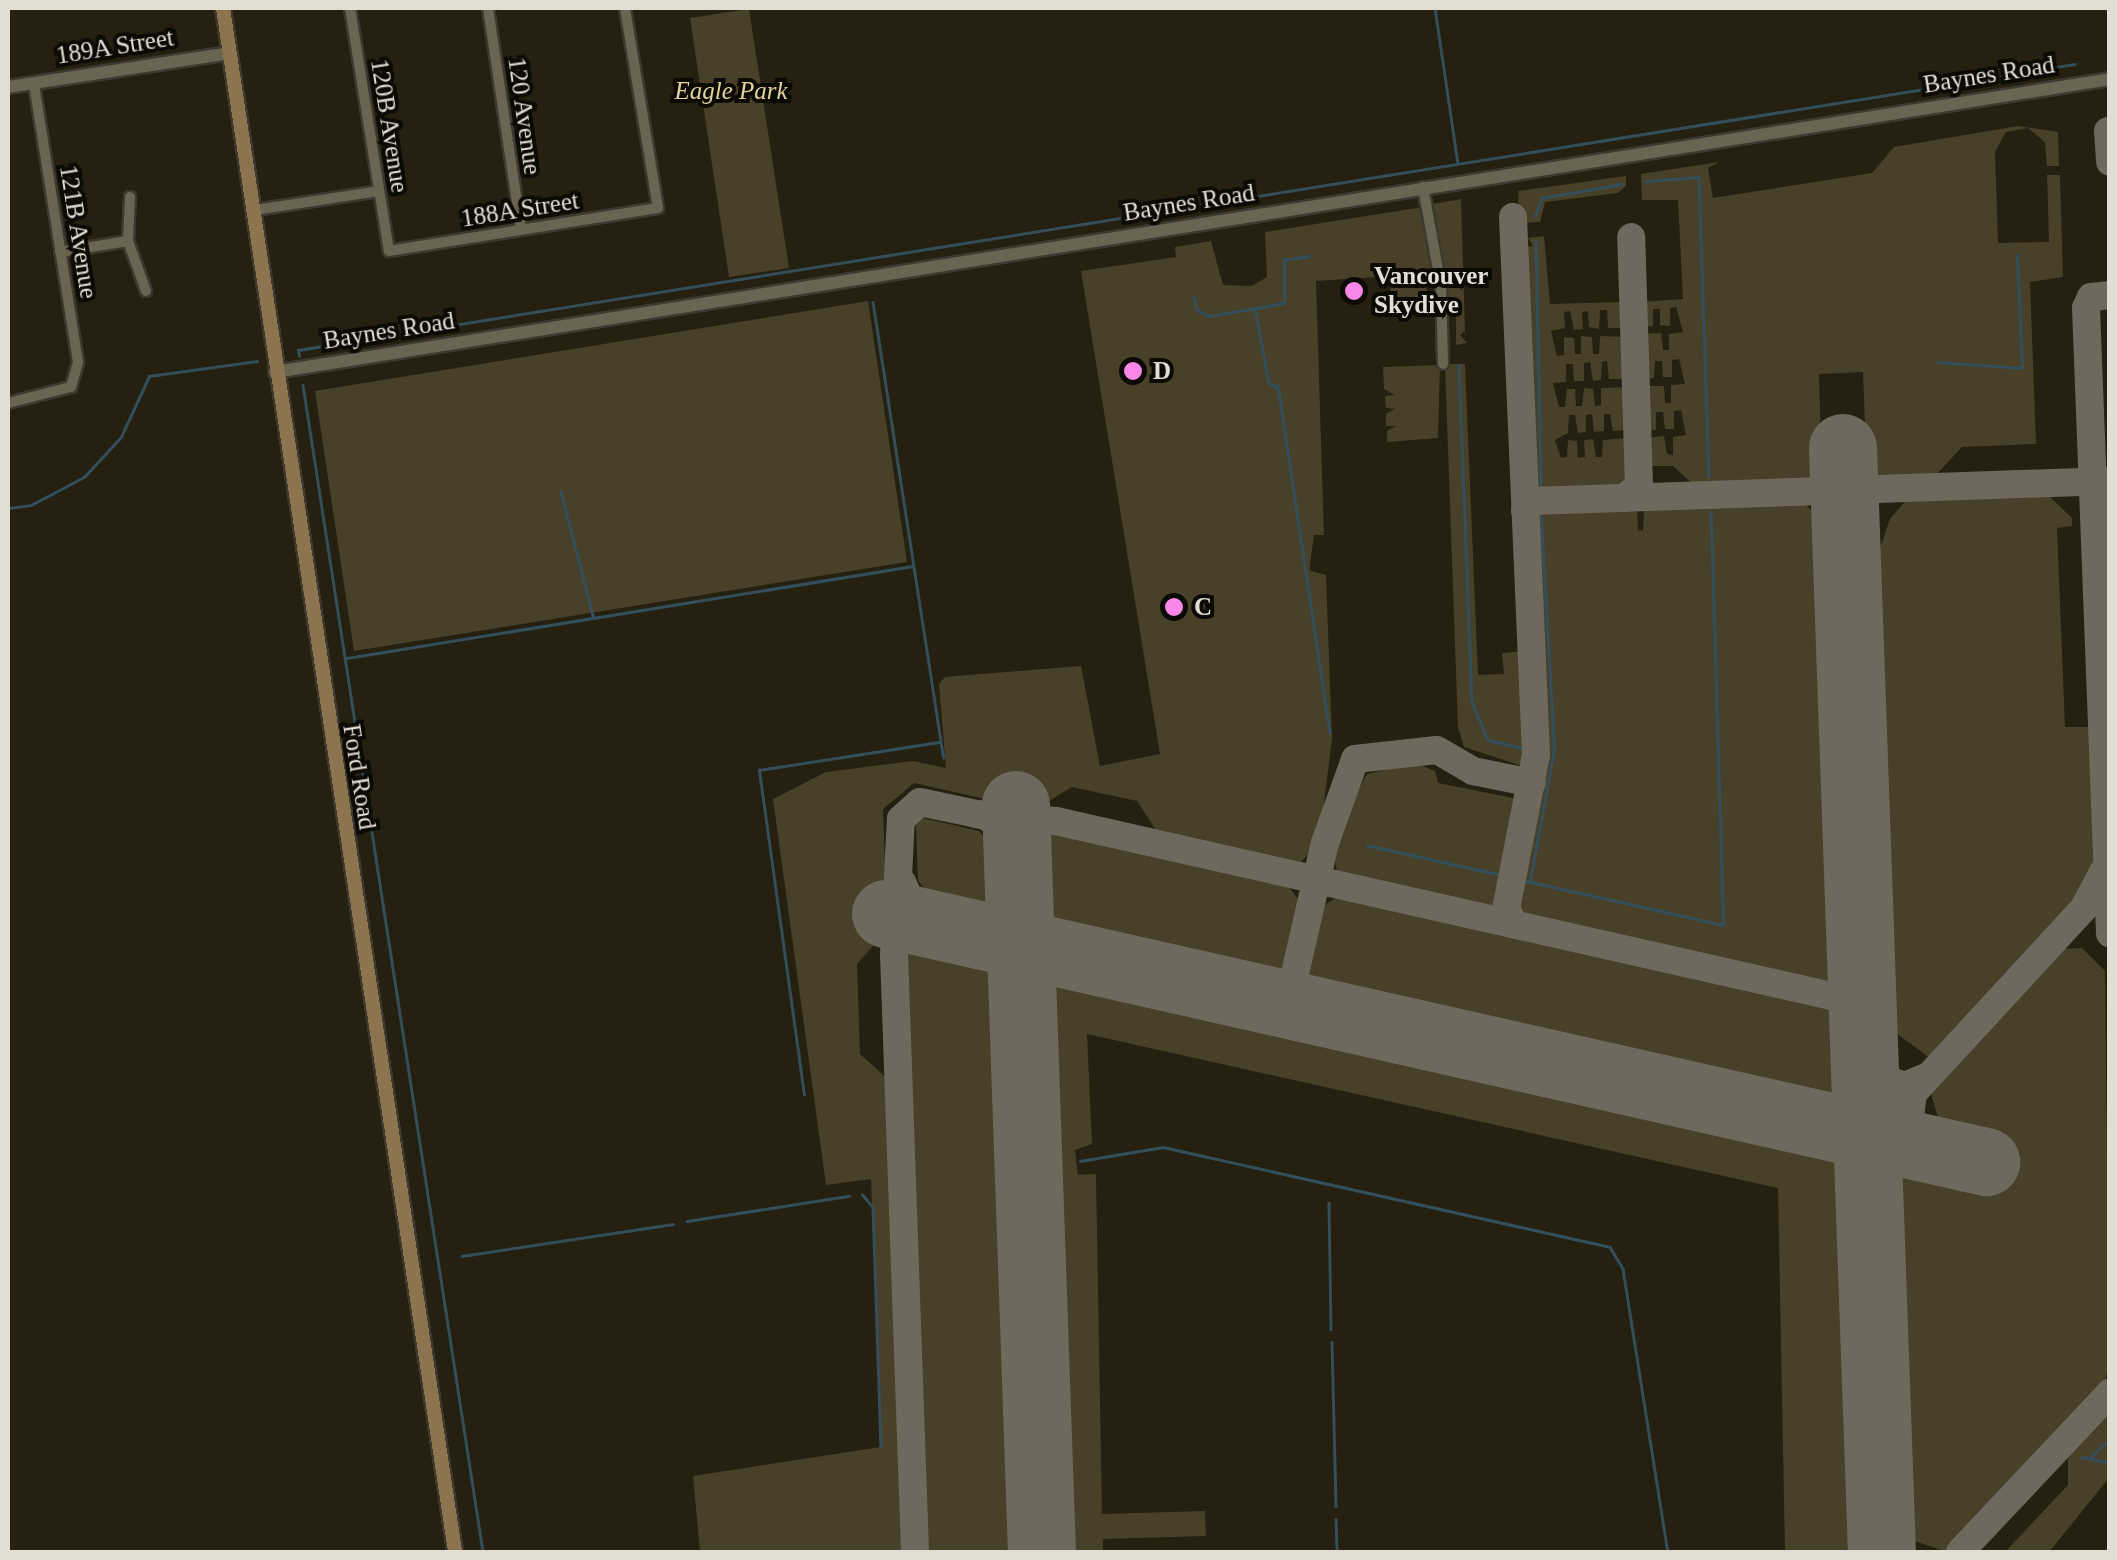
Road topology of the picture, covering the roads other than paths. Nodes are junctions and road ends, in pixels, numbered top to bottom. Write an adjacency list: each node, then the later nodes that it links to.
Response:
1 (222, 8): 5 (main road, Ford Road)
2 (350, 8): 10 (street, 120B Avenue)
3 (488, 8): 13 (street, 120 Avenue)
4 (625, 8): 13 (street, 188A Street)
5 (229, 53): 7 (street, 189A Street); 12 (main road, Ford Road)
6 (2110, 79): 9 (street, Baynes Road)
7 (34, 82): 8 (street, 189A Street); 16 (street, 121B Avenue)
8 (8, 87)
9 (1423, 187): 18 (street); 19 (street, Baynes Road)
10 (380, 191): 12 (street); 15 (street, 120B Avenue)
11 (130, 198): 14 (street)
12 (255, 210): 19 (main road, Ford Road)
13 (521, 230): 15 (street, 188A Street)
14 (128, 241): 16 (street); 17 (street)
15 (389, 251)
16 (60, 252): 20 (street, 121B Avenue)
17 (146, 291)
18 (1442, 364)
19 (275, 372): 21 (main road, Ford Road)
20 (8, 403)
21 (455, 1552)

